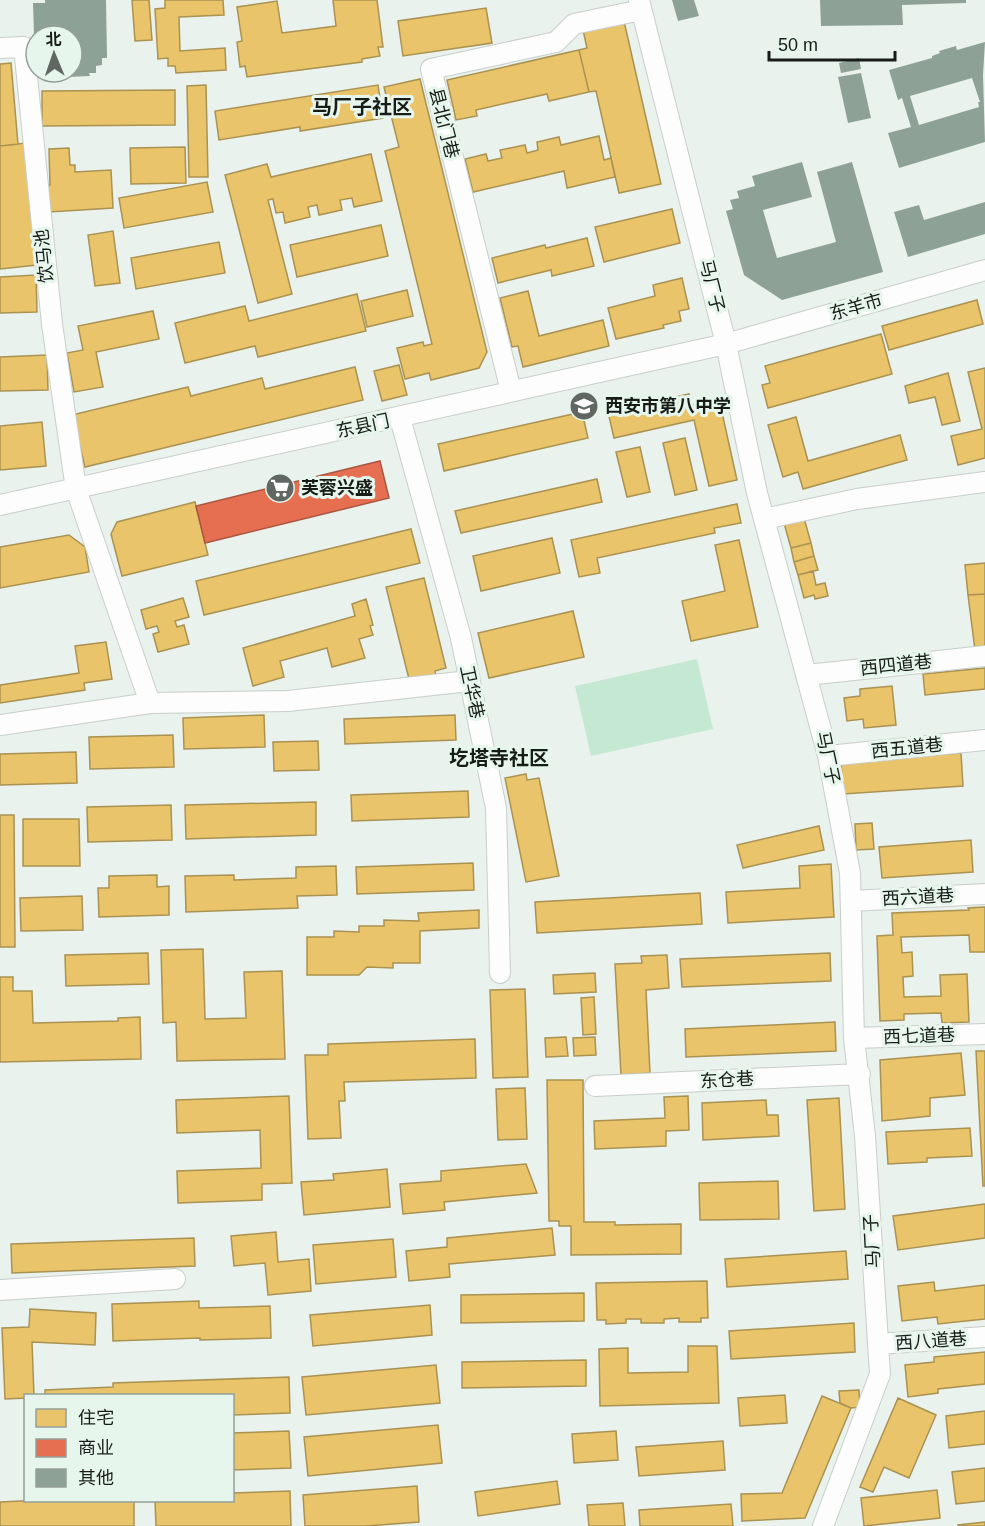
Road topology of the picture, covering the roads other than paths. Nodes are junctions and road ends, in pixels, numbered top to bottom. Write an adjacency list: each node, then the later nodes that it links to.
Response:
1 (640, 5): 4 (street, 马厂子); 5 (street, 县北门巷)
2 (0, 48): 8 (street, 饮马池)
3 (985, 270): 4 (street, 东羊市)
4 (726, 344): 5 (street, 东县门); 10 (street, 马厂子)
5 (511, 391): 6 (street, 东县门)
6 (400, 418): 8 (street, 东县门); 13 (street, 卫华巷)
7 (985, 482): 10 (street)
8 (76, 489): 9 (street, 东县门); 14 (street)
9 (0, 505)
10 (764, 519): 12 (street, 马厂子)
11 (985, 656): 12 (street, 西四道巷)
12 (807, 675): 17 (street, 马厂子)
13 (470, 681): 14 (street); 20 (street, 卫华巷)
14 (150, 703): 15 (street)
15 (0, 725)
16 (985, 740): 17 (street, 西五道巷)
17 (828, 756): 19 (street, 马厂子)
18 (985, 894): 19 (street, 西六道巷)
19 (851, 901): 22 (street, 马厂子)
20 (500, 973)
21 (985, 1034): 22 (street, 西七道巷)
22 (854, 1038): 23 (street, 马厂子)
23 (860, 1074): 24 (street, 东仓巷); 28 (street, 马厂子)
24 (595, 1086)
25 (175, 1280): 26 (street)
26 (0, 1290)
27 (985, 1337): 28 (street, 西八道巷)
28 (878, 1344): 29 (street, 马厂子)
29 (823, 1526)

